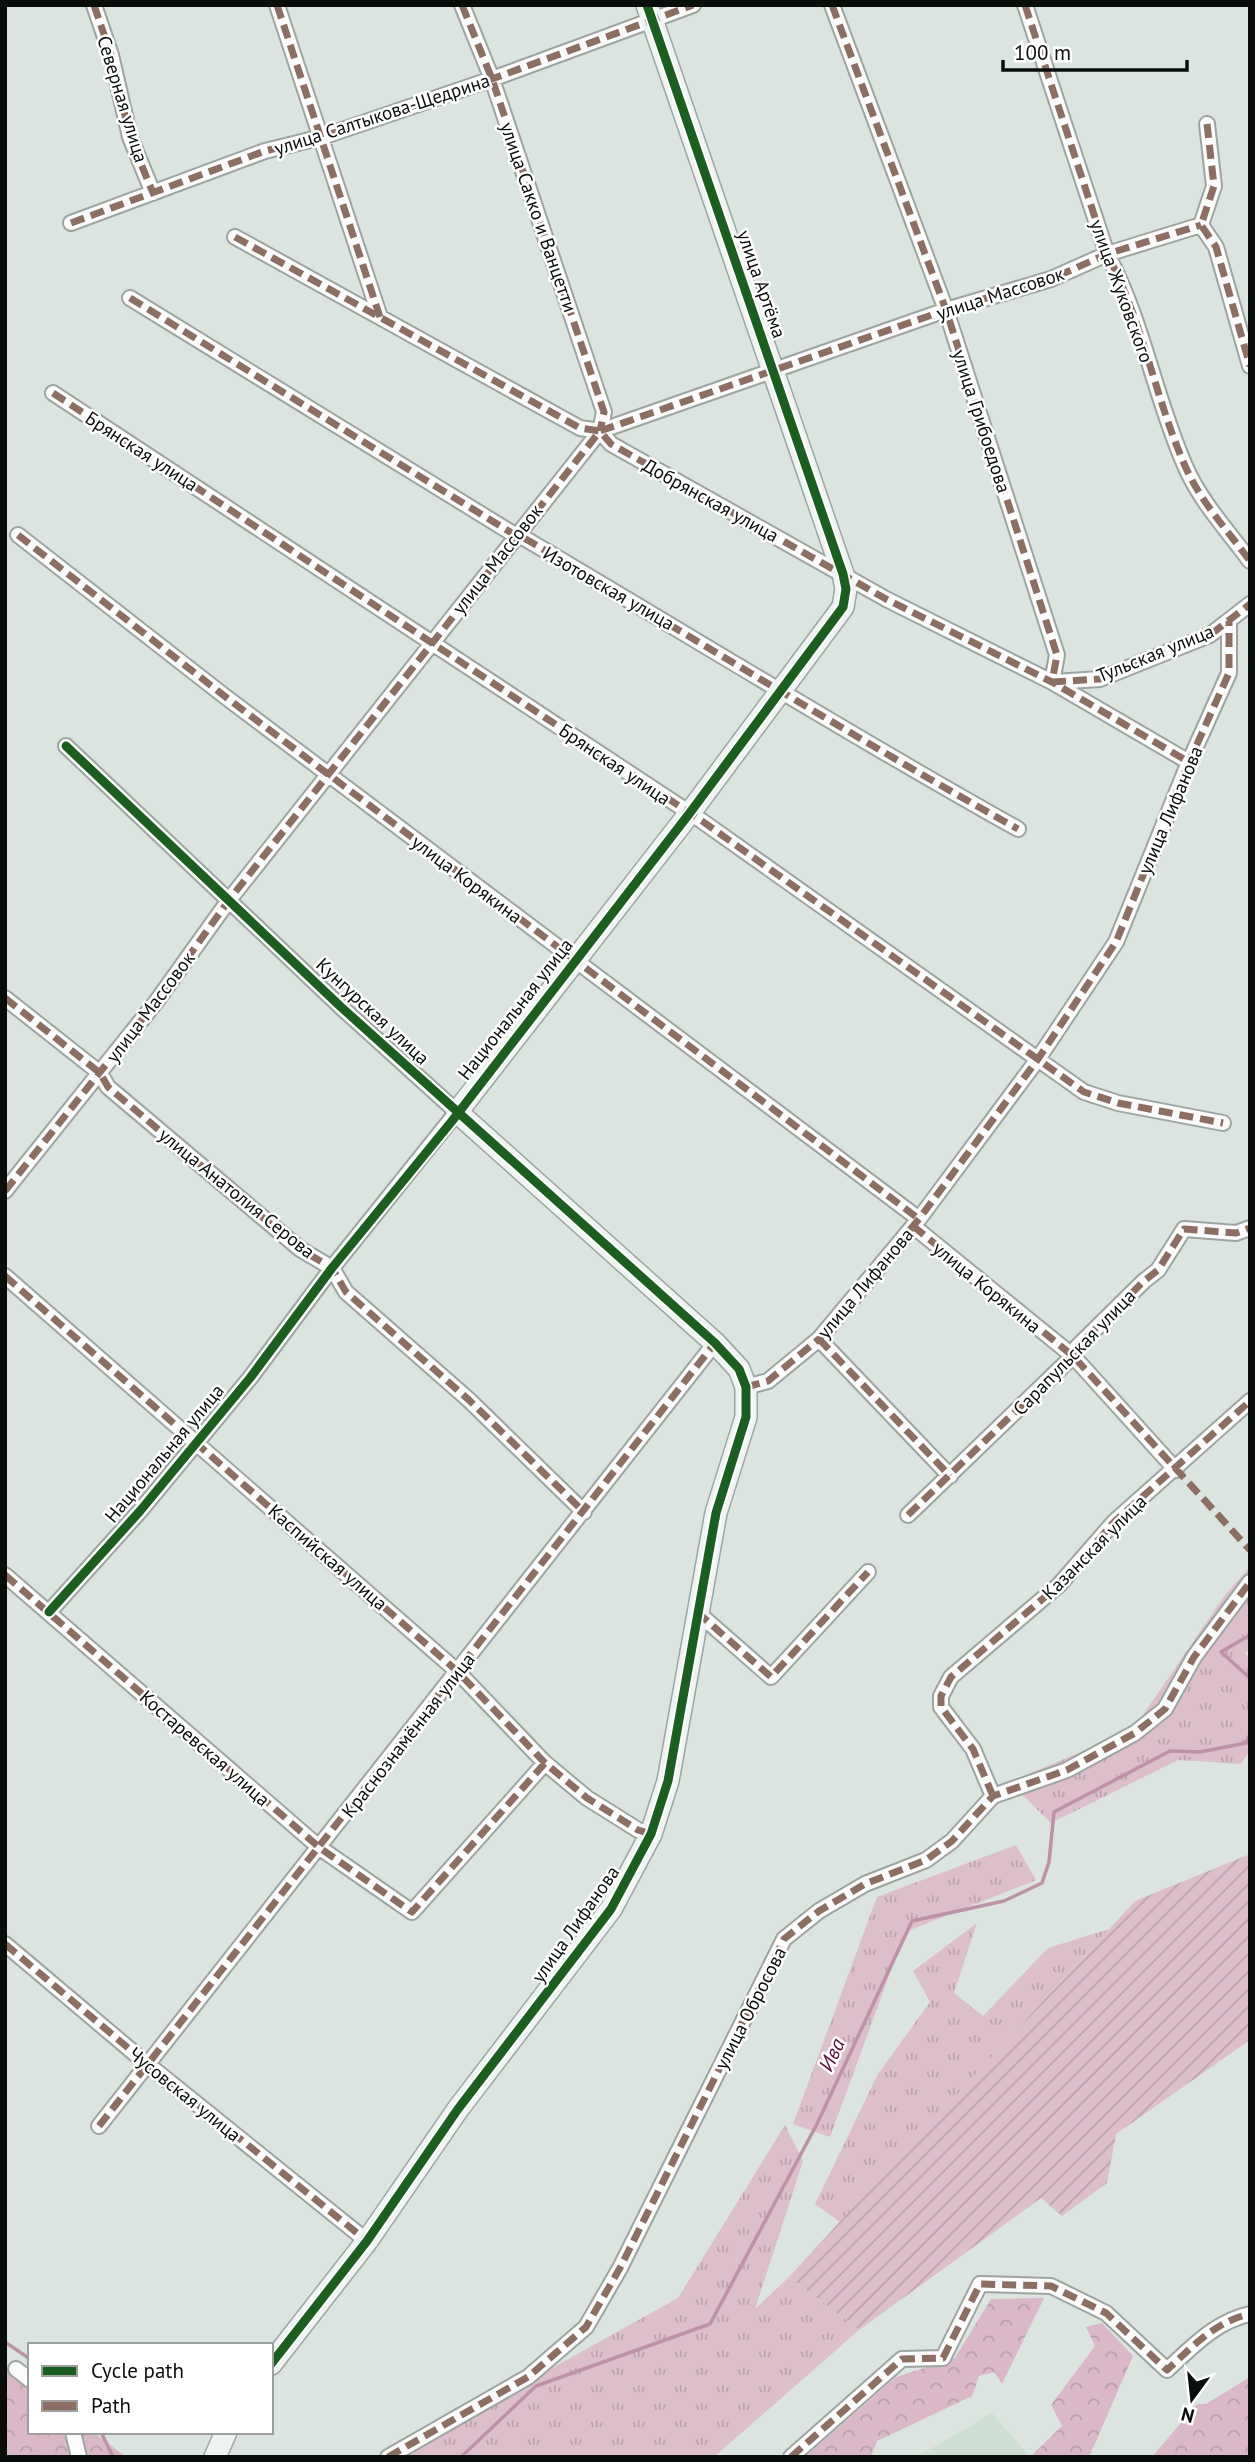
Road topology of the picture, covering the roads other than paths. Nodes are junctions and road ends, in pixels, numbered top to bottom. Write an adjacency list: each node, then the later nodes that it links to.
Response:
1 (94, 5): 11 (street, Северная улица)
2 (277, 5): 10 (street)
3 (462, 5): 8 (street, улица Сакко и Ванцетти)
4 (693, 5): 7 (street, улица Салтыкова-Щедрина)
5 (832, 5): 17 (street, улица Грибоедова)
6 (1025, 5): 15 (street, улица Жуковского)
7 (649, 12): 8 (street, улица Салтыкова-Щедрина); 20 (street, улица Артёма)
8 (492, 79): 10 (street, улица Салтыкова-Щедрина); 22 (street, улица Сакко и Ванцетти)
9 (1206, 124): 13 (street)
10 (322, 137): 11 (street, улица Салтыкова-Щедрина); 18 (street)
11 (153, 192): 12 (street, улица Салтыкова-Щедрина)
12 (71, 223)
13 (1201, 225): 15 (street, улица Массовок); 19 (street)
14 (235, 237): 18 (street, Добрянская улица)
15 (1107, 254): 17 (street, улица Массовок); 25 (street, улица Жуковского)
16 (130, 298): 24 (street, Изотовская улица)
17 (946, 310): 20 (street, улица Массовок); 30 (street, улица Грибоедова)
18 (380, 317): 22 (street, Добрянская улица)
19 (1250, 366)
20 (773, 369): 22 (street, улица Массовок); 26 (street, улица Артёма)
21 (53, 393): 29 (street, Брянская улица)
22 (600, 431): 24 (street, улица Массовок); 26 (street, Добрянская улица)
23 (18, 535): 34 (street, улица Корякина)
24 (515, 536): 29 (street, улица Массовок); 31 (street, Изотовская улица)
25 (1250, 561)
26 (843, 575): 30 (street, Добрянская улица); 31 (street, Национальная улица)
27 (1250, 604): 28 (street, Тульская улица)
28 (1229, 621): 30 (street, Тульская улица); 33 (street, улица Лифанова)
29 (433, 641): 34 (street, улица Массовок); 35 (street, Брянская улица)
30 (1052, 682): 33 (street, Добрянская улица)
31 (783, 690): 35 (street, Национальная улица); 36 (street, Изотовская улица)
32 (66, 746): 37 (street, Кунгурская улица)
33 (1189, 762): 40 (street, улица Лифанова)
34 (330, 775): 37 (street, улица Массовок); 38 (street, улица Корякина)
35 (690, 814): 38 (street, Национальная улица); 40 (street, Брянская улица)
36 (1018, 829)
37 (229, 900): 41 (street, улица Массовок); 42 (street, Кунгурская улица)
38 (576, 962): 42 (street, Национальная улица); 45 (street, улица Корякина)
39 (5, 999): 41 (street, улица Анатолия Серова)
40 (1038, 1059): 43 (street, Брянская улица); 45 (street, улица Лифанова)
41 (100, 1073): 44 (street, улица Массовок); 47 (street, улица Анатолия Серова)
42 (457, 1112): 47 (street, Национальная улица); 50 (street, Кунгурская улица)
43 (1223, 1123)
44 (5, 1191)
45 (916, 1223): 49 (street, улица Лифанова); 51 (street, улица Корякина)
46 (1250, 1228): 51 (street, Сарапульская улица)
47 (332, 1268): 54 (street, Национальная улица); 57 (street, улица Анатолия Серова)
48 (5, 1276): 54 (street, Каспийская улица)
49 (819, 1339): 52 (street, улица Лифанова); 56 (street)
50 (715, 1343): 52 (street, Кунгурская улица); 57 (street, Краснознамённая улица)
51 (1073, 1356): 55 (street, улица Корякина); 56 (street, Сарапульская улица)
52 (746, 1387): 63 (street, улица Лифанова)
53 (1250, 1401): 55 (street, Казанская улица)
54 (197, 1443): 62 (street, Национальная улица); 64 (street, Каспийская улица)
55 (1176, 1469): 66 (street, Казанская улица)
56 (950, 1476): 58 (street, Сарапульская улица)
57 (584, 1512): 64 (street, Краснознамённая улица)
58 (908, 1515)
59 (868, 1572): 63 (street)
60 (5, 1575): 62 (street, Костаревская улица)
61 (1250, 1582): 66 (street, улица Обросова)
62 (49, 1612): 68 (street, Костаревская улица)
63 (697, 1612): 67 (street, улица Лифанова)
64 (457, 1671): 65 (street, Каспийская улица); 68 (street, Краснознамённая улица)
65 (545, 1763): 67 (street, Каспийская улица); 68 (street, Костаревская улица)
66 (993, 1796): 81 (street, улица Обросова)
67 (651, 1834): 72 (street, улица Лифанова)
68 (320, 1847): 70 (street, Краснознамённая улица)
69 (5, 1944): 70 (street, Чусовская улица)
70 (146, 2063): 71 (street, Краснознамённая улица); 72 (street, Чусовская улица)
71 (99, 2126)
72 (368, 2241): 74 (street, улица Лифанова)
73 (1250, 2314): 82 (street)
74 (273, 2361)
75 (16, 2369): 76 (street)
76 (28, 2378)
77 (73, 2434): 79 (street)
78 (225, 2434): 80 (street)
79 (79, 2457)
80 (215, 2457)
81 (388, 2457)
82 (791, 2457)

